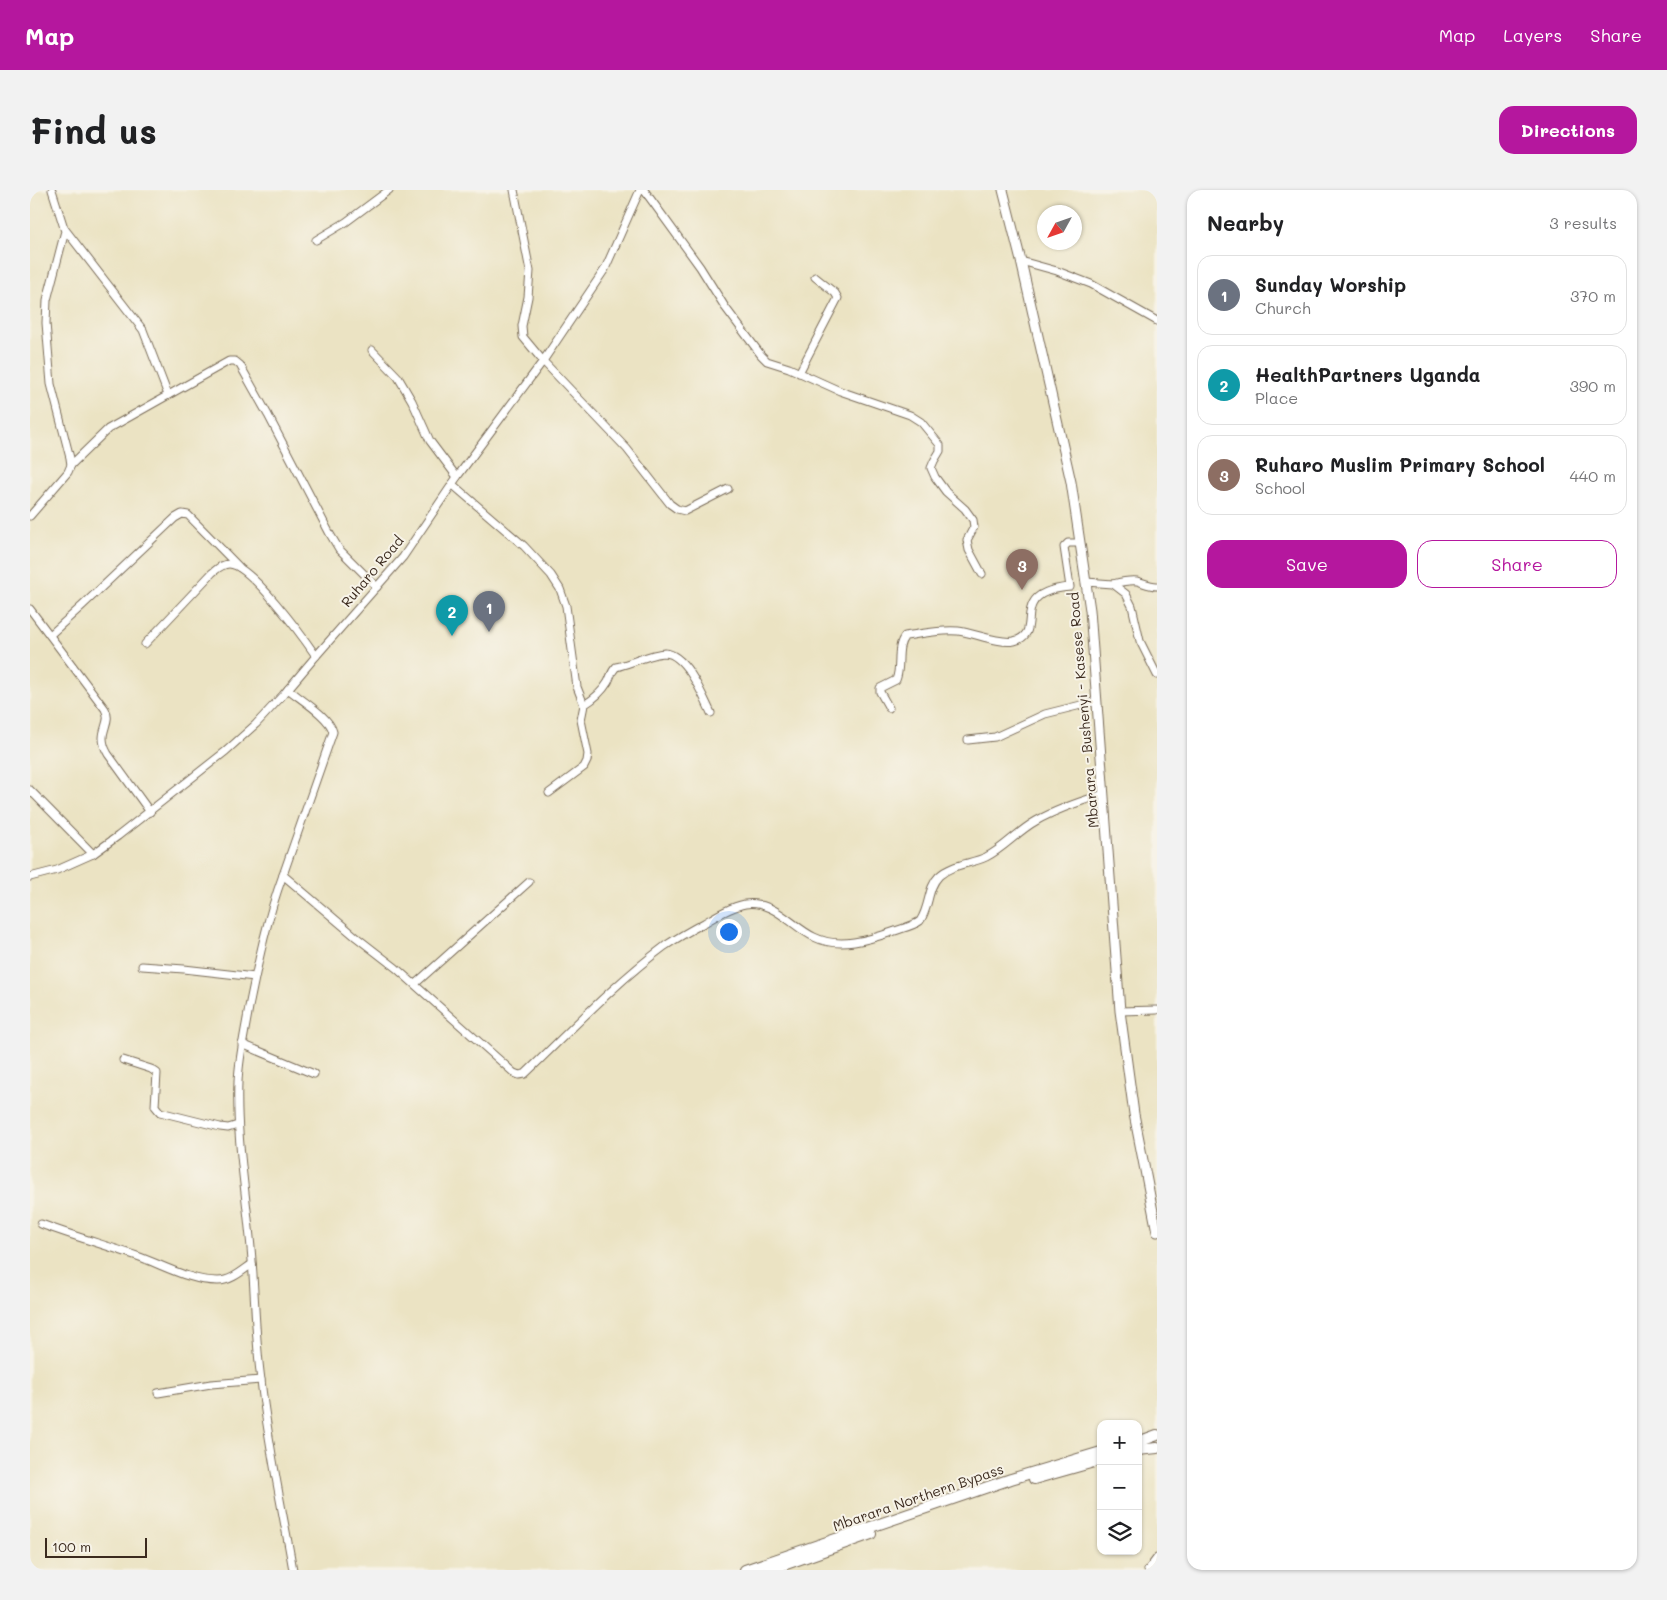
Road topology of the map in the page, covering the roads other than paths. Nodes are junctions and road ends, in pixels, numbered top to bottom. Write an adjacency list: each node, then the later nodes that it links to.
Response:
1 (52, 190): 7 (street)
2 (389, 190): 8 (street)
3 (514, 190): 13 (street)
4 (640, 190): 13 (street, Ruharo Road)
5 (644, 190): 14 (street)
6 (1004, 190): 9 (main road, Mbarara - Bushenyi - Kasese Road)
7 (64, 228): 15 (street); 16 (street)
8 (316, 240)
9 (1021, 261): 11 (street); 21 (main road, Mbarara - Bushenyi - Kasese Road)
10 (815, 277): 14 (street)
11 (1157, 321)
12 (372, 350): 17 (street)
13 (542, 361): 17 (street, Ruharo Road); 19 (street)
14 (799, 373): 23 (street)
15 (168, 395): 16 (street); 26 (street)
16 (70, 465): 20 (street)
17 (457, 478): 18 (street, Ruharo Road)
18 (452, 484): 26 (street, Ruharo Road); 35 (street)
19 (728, 489)
20 (30, 516)
21 (1080, 543): 24 (main road, Mbarara - Bushenyi - Kasese Road); 36 (street)
22 (239, 567): 29 (street); 30 (street); 31 (street)
23 (982, 574)
24 (1086, 582): 25 (street); 34 (main road, Mbarara - Bushenyi - Kasese Road)
25 (1113, 584): 27 (street); 32 (street)
26 (377, 586): 31 (street, Ruharo Road)
27 (1157, 586)
28 (30, 609): 29 (street)
29 (50, 635): 42 (street)
30 (145, 644)
31 (316, 656): 33 (street, Ruharo Road)
32 (1157, 676)
33 (288, 689): 42 (street, Ruharo Road); 44 (street)
34 (1097, 701): 38 (street); 41 (main road, Mbarara - Bushenyi - Kasese Road)
35 (584, 704): 37 (street); 40 (street)
36 (889, 708)
37 (711, 713)
38 (968, 740)
39 (30, 790): 43 (street)
40 (549, 793)
41 (1104, 794): 49 (street); 51 (main road, Mbarara - Bushenyi - Kasese Road)
42 (150, 812): 43 (street, Ruharo Road)
43 (93, 854): 45 (street, Ruharo Road)
44 (283, 875): 48 (street); 49 (street)
45 (30, 877)
46 (529, 882): 49 (street)
47 (142, 966): 48 (street)
48 (255, 977): 52 (street)
49 (415, 984)
50 (1157, 1010): 51 (street)
51 (1120, 1011): 57 (main road, Mbarara - Bushenyi - Kasese Road)
52 (242, 1044): 54 (street); 55 (street)
53 (123, 1060): 55 (street)
54 (314, 1074)
55 (238, 1125): 58 (street)
56 (41, 1224): 58 (street)
57 (1157, 1232)
58 (252, 1264): 59 (street)
59 (261, 1380): 60 (street); 68 (street)
60 (158, 1393)
61 (1157, 1435): 62 (highway)
62 (1142, 1441)
63 (1157, 1448): 64 (highway)
64 (1142, 1450)
65 (1097, 1453): 69 (highway, Mbarara Northern Bypass)
66 (1097, 1461): 70 (highway)
67 (1157, 1558): 71 (street)
68 (293, 1570)
69 (745, 1570)
70 (769, 1570)
71 (1148, 1570)

